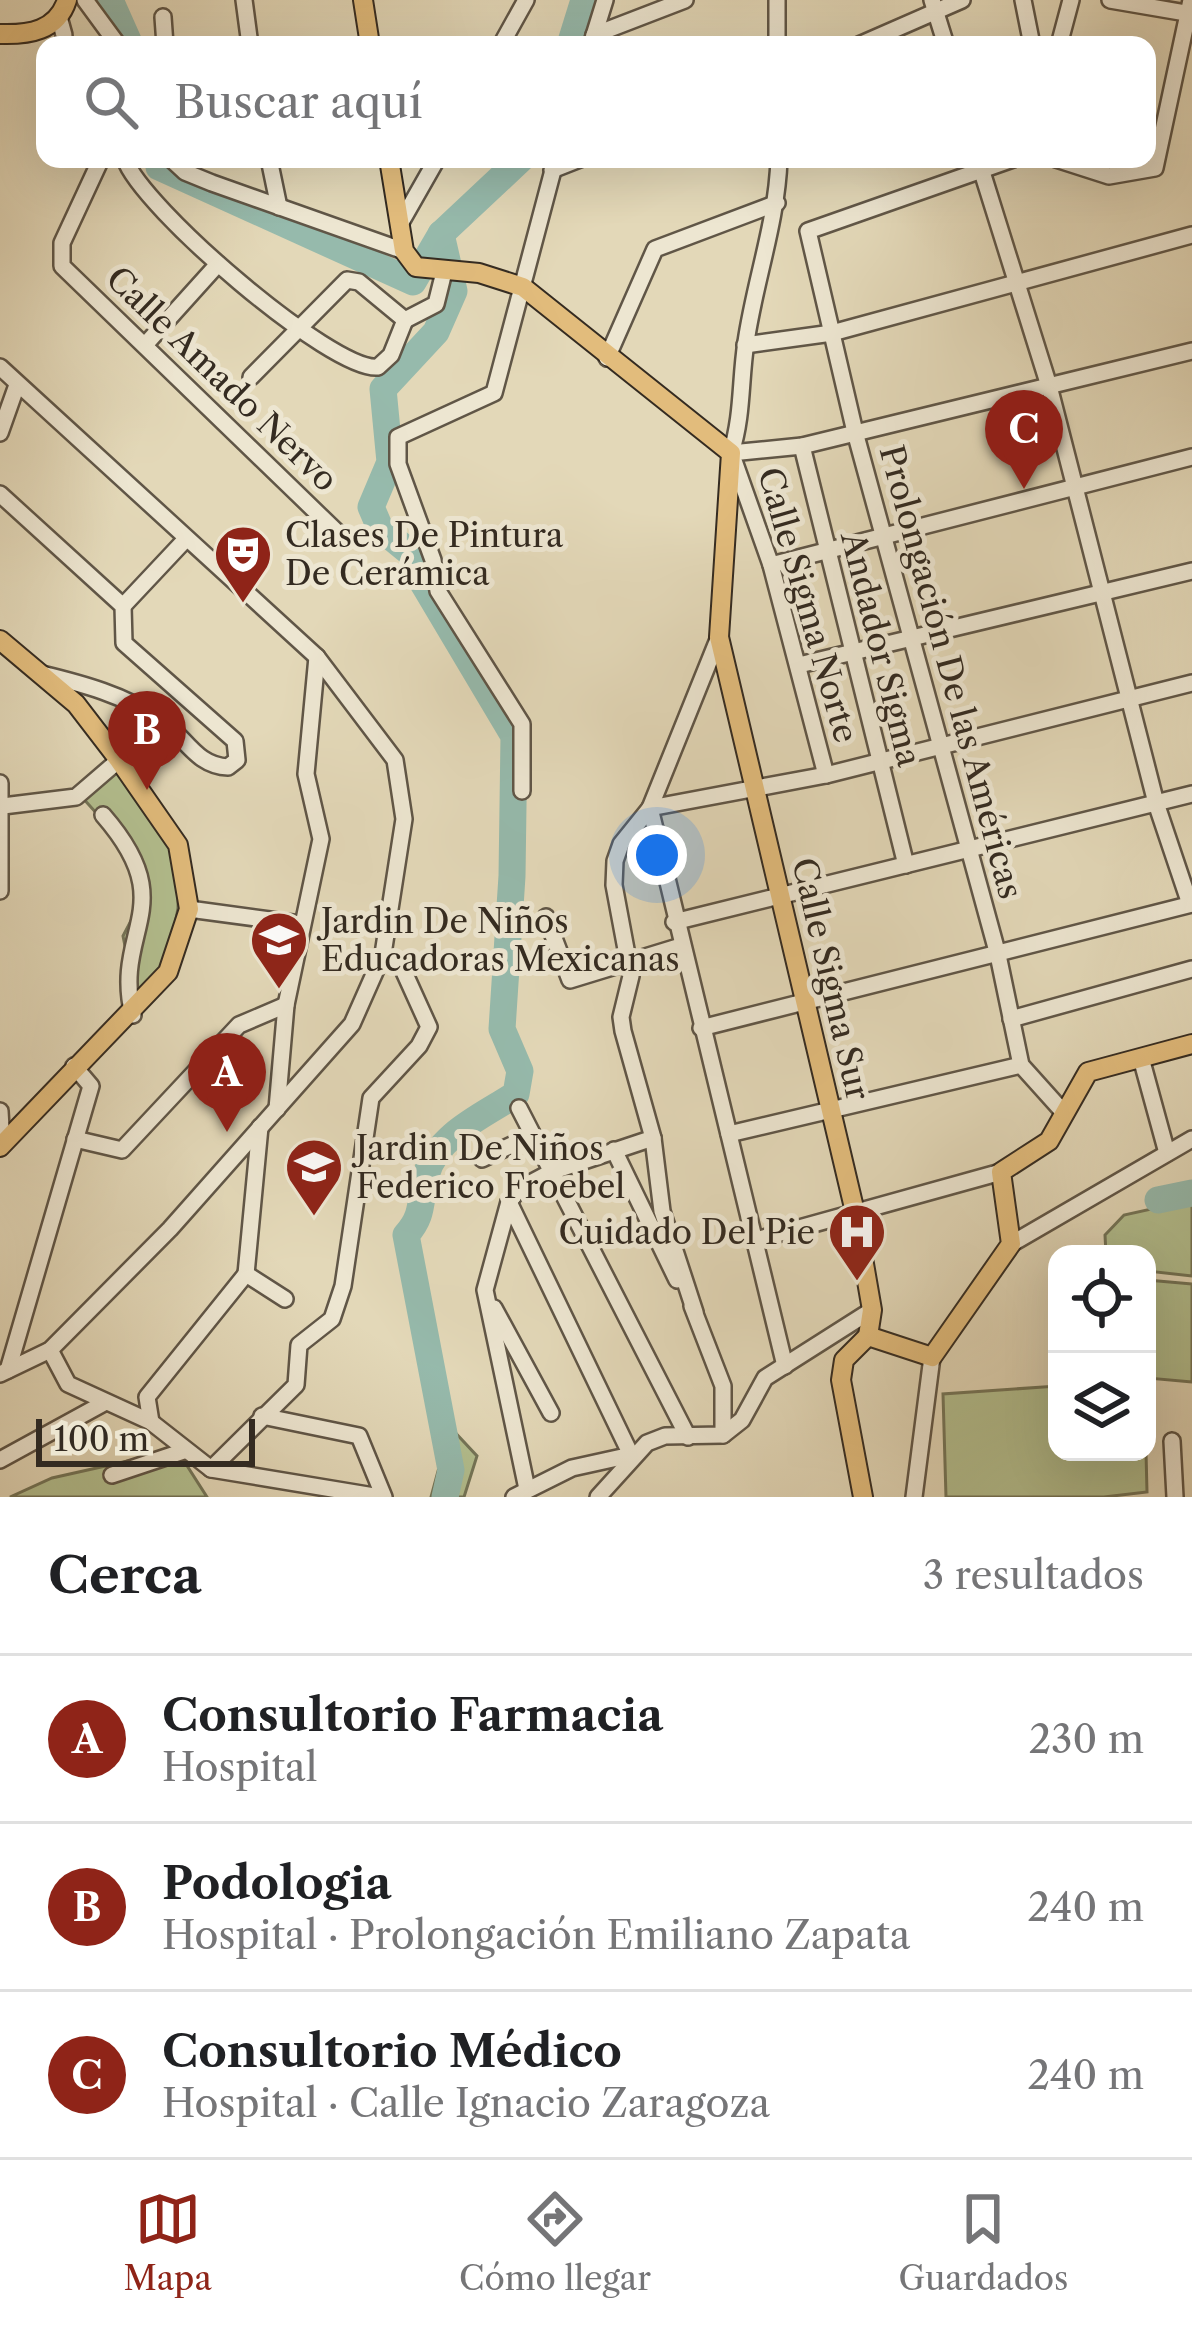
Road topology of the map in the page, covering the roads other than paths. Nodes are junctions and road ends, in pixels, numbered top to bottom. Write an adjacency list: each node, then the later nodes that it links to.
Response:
1 (86, 0): 17 (street)
2 (244, 0): 19 (street)
3 (363, 0): 20 (main road)
4 (526, 0): 21 (street)
5 (605, 0): 22 (street)
6 (685, 0): 23 (street)
7 (777, 0): 24 (street)
8 (962, 0): 12 (street)
9 (1023, 0): 27 (street)
10 (1071, 0): 28 (street)
11 (1110, 0): 13 (street)
12 (934, 6): 25 (street); 26 (street)
13 (1190, 9): 29 (street)
14 (163, 17): 18 (street)
15 (63, 18): 16 (main road)
16 (0, 34)
17 (113, 36)
18 (165, 36)
19 (249, 36)
20 (369, 36)
21 (506, 36)
22 (594, 36)
23 (602, 36)
24 (777, 36)
25 (876, 36)
26 (943, 36)
27 (1030, 36)
28 (1062, 36)
29 (1156, 163)
30 (97, 168): 54 (street, Calle Amado Nervo)
31 (128, 168): 47 (street)
32 (180, 168): 43 (street)
33 (271, 168): 43 (street)
34 (391, 168): 44 (main road)
35 (432, 168): 44 (street)
36 (553, 168): 50 (street)
37 (779, 168): 42 (street)
38 (972, 168): 53 (street, Prolongación De las Américas)
39 (981, 168): 49 (street)
40 (1084, 168): 41 (street)
41 (1155, 168)
42 (777, 203): 55 (street); 57 (street)
43 (279, 207): 46 (street)
44 (400, 224): 46 (main road)
45 (1192, 235): 49 (street)
46 (410, 259): 48 (main road)
47 (218, 263): 52 (street); 54 (street)
48 (444, 272): 50 (main road); 51 (street)
49 (1018, 286): 53 (street); 61 (street)
50 (523, 287): 57 (main road); 92 (street)
51 (404, 320): 52 (street); 52 (street)
52 (299, 327): 59 (street)
53 (832, 333): 55 (street); 62 (street, Prolongación De las Américas)
54 (146, 345): 69 (street, Calle Amado Nervo)
55 (745, 345): 65 (street)
56 (1192, 351): 61 (street)
57 (607, 358): 65 (main road)
58 (0, 367): 60 (street)
59 (251, 377)
60 (17, 385): 63 (street); 71 (street)
61 (1049, 386): 62 (street); 67 (street)
62 (855, 432): 64 (street); 70 (street, Prolongación De las Américas)
63 (0, 433)
64 (802, 446): 65 (street); 72 (street, Andador Sigma)
65 (731, 452): 73 (street, Calle Sigma Norte); 77 (main road, Calle Sigma Sur)
66 (1192, 457): 67 (street)
67 (1077, 488): 70 (street); 75 (street)
68 (0, 494): 76 (street)
69 (340, 535)
70 (885, 538): 72 (street); 79 (street, Prolongación De las Américas)
71 (184, 539): 76 (street); 81 (street)
72 (827, 552): 73 (street); 80 (street, Andador Sigma)
73 (771, 566): 82 (street, Calle Sigma Norte)
74 (1192, 572): 75 (street)
75 (1101, 594): 79 (street); 85 (street)
76 (123, 606): 83 (street)
77 (719, 638): 91 (main road, Calle Sigma Sur); 96 (street)
78 (0, 640): 83 (main road)
79 (912, 642): 80 (street); 86 (street, Prolongación De las Américas)
80 (856, 655): 82 (street); 88 (street, Andador Sigma)
81 (317, 656): 107 (street); 109 (street)
82 (799, 665): 89 (street, Calle Sigma Norte)
83 (42, 674): 87 (main road)
84 (1192, 683): 85 (street)
85 (1133, 701): 86 (street); 94 (street)
86 (938, 746): 88 (street); 98 (street, Prolongación De las Américas)
87 (119, 760): 95 (street); 104 (main road)
88 (877, 763): 89 (street); 99 (street, Andador Sigma)
89 (826, 775): 91 (street)
90 (0, 783): 95 (street)
91 (756, 790): 96 (street); 102 (main road, Calle Sigma Sur)
92 (522, 791)
93 (1192, 794): 94 (street)
94 (1156, 803): 98 (street); 103 (street)
95 (3, 806): 100 (street)
96 (650, 808): 106 (street); 111 (street)
97 (103, 815): 115 (street)
98 (966, 850): 99 (street); 110 (street, Prolongación De las Américas)
99 (906, 865): 102 (street)
100 (0, 878): 101 (street)
101 (0, 891)
102 (779, 896): 106 (street); 113 (main road, Calle Sigma Sur)
103 (1191, 904): 110 (street)
104 (189, 909): 107 (street); 115 (main road)
105 (546, 917): 111 (street)
106 (674, 922): 108 (street)
107 (300, 924): 114 (street)
108 (681, 946): 111 (street); 117 (street)
109 (383, 954): 124 (street); 155 (street)
110 (998, 955): 113 (street); 116 (street, Prolongación De las Américas)
111 (627, 961): 130 (street)
112 (1192, 969): 116 (street)
113 (802, 1002): 117 (street); 123 (main road, Calle Sigma Sur)
114 (286, 1005): 124 (street); 132 (street)
115 (133, 1015): 120 (main road)
116 (1011, 1018): 121 (street, Prolongación De las Américas)
117 (701, 1028): 128 (street)
118 (1192, 1044): 119 (main road)
119 (1142, 1058): 126 (main road); 135 (street)
120 (74, 1066): 132 (street); 133 (main road)
121 (1021, 1066): 123 (street); 126 (street)
122 (519, 1108): 129 (street)
123 (830, 1108): 128 (street); 140 (main road, Calle Sigma Sur)
124 (277, 1109): 127 (street)
125 (0, 1111): 133 (street)
126 (1065, 1114): 138 (main road)
127 (260, 1127): 143 (street); 149 (street)
128 (729, 1134): 141 (street)
129 (533, 1135): 136 (street); 137 (street)
130 (652, 1138): 134 (street); 147 (street)
131 (1192, 1138): 135 (street)
132 (75, 1139): 152 (street)
133 (1, 1146)
134 (614, 1150): 137 (street); 147 (street)
135 (1167, 1154): 142 (street)
136 (482, 1159)
137 (551, 1172): 139 (street); 158 (street)
138 (1001, 1172): 140 (street); 142 (main road)
139 (508, 1202): 144 (street); 161 (street)
140 (855, 1212): 141 (street); 146 (main road, Calle Sigma Sur)
141 (756, 1240): 151 (street)
142 (1011, 1244): 150 (main road)
143 (246, 1274): 145 (street); 156 (street)
144 (484, 1289): 154 (street); 167 (street)
145 (285, 1299)
146 (872, 1310): 148 (main road, Calle Sigma Sur); 151 (street)
147 (695, 1312): 157 (street)
148 (868, 1336): 150 (main road); 170 (main road, Calle Sigma Sur)
149 (50, 1350): 152 (street); 153 (street)
150 (932, 1357): 171 (street)
151 (785, 1366): 157 (street)
152 (4, 1372)
153 (104, 1403): 156 (street); 162 (street)
154 (550, 1413)
155 (262, 1416): 163 (street); 168 (street)
156 (152, 1422): 160 (street)
157 (723, 1435): 158 (street)
158 (688, 1437): 161 (street)
159 (1172, 1441): 172 (street)
160 (184, 1451): 163 (street); 164 (street)
161 (631, 1455): 167 (street); 169 (street)
162 (0, 1460)
163 (211, 1469): 165 (street)
164 (112, 1475)
165 (284, 1488): 166 (street)
166 (336, 1493): 168 (street)
167 (520, 1493)
168 (382, 1497)
169 (598, 1497)
170 (863, 1497)
171 (914, 1497)
172 (1175, 1497)

